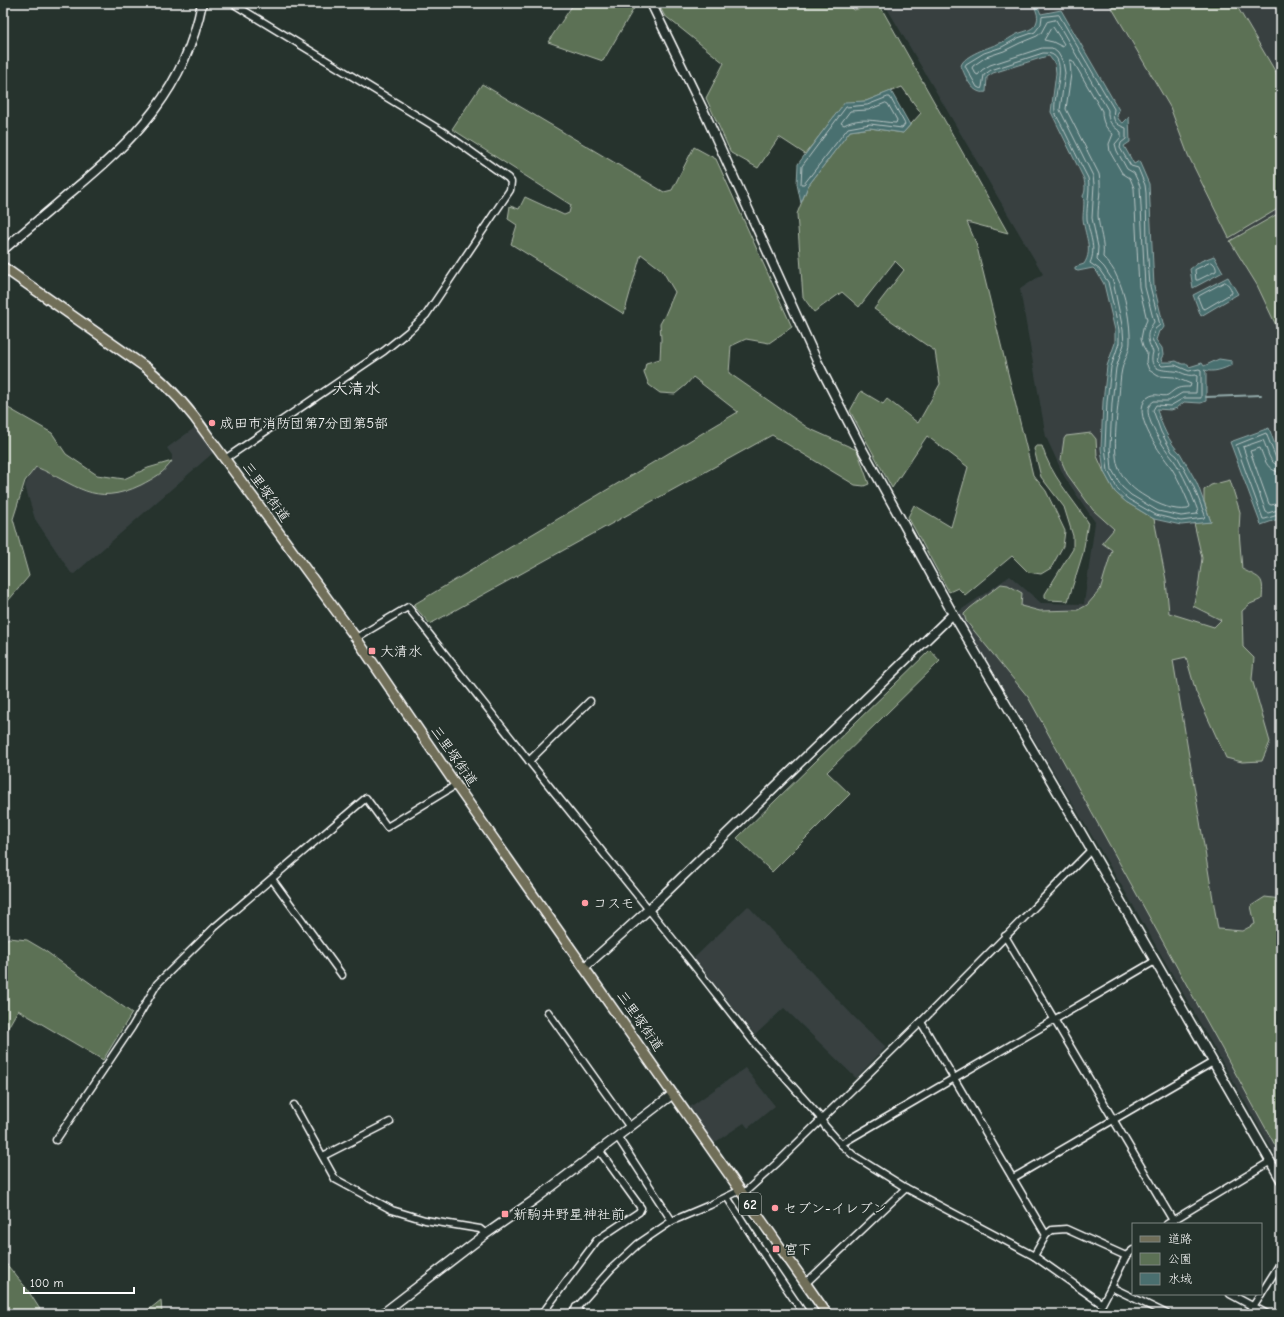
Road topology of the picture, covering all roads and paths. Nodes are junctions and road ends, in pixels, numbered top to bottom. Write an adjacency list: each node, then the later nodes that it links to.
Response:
1 (202, 3): 4 (street)
2 (232, 3): 6 (street)
3 (651, 3): 7 (street)
4 (3, 250)
5 (3, 267): 6 (main road, 三里塚街道 / 62)
6 (225, 459): 8 (main road, 三里塚街道 / 62)
7 (953, 614): 12 (street); 14 (street)
8 (356, 638): 10 (street); 11 (main road, 三里塚街道 / 62)
9 (590, 701): 10 (street)
10 (529, 761): 14 (street)
11 (456, 785): 13 (street); 17 (main road, 三里塚街道 / 62)
12 (1091, 850): 15 (street); 16 (street)
13 (272, 878): 18 (street); 31 (street)
14 (648, 910): 17 (street); 26 (street)
15 (1006, 936): 20 (street); 21 (street)
16 (1155, 961): 20 (street); 22 (street)
17 (585, 967): 24 (main road, 三里塚街道 / 62)
18 (342, 976)
19 (548, 1012): 29 (street)
20 (1055, 1020): 23 (street); 27 (street)
21 (920, 1022): 23 (street); 26 (street)
22 (1213, 1062): 27 (street); 35 (street)
23 (954, 1078): 32 (street); 36 (street)
24 (673, 1094): 29 (street); 39 (main road, 三里塚街道 / 62)
25 (294, 1105): 34 (street)
26 (820, 1120): 32 (street); 39 (street)
27 (1113, 1120): 36 (street); 42 (street)
28 (390, 1122): 34 (street)
29 (629, 1126): 30 (street)
30 (617, 1136): 33 (street); 41 (street)
31 (56, 1140)
32 (841, 1144): 38 (street)
33 (599, 1150): 43 (street); 57 (street)
34 (324, 1156): 43 (street)
35 (1271, 1161): 37 (street); 42 (street)
36 (1013, 1178): 44 (street)
37 (1281, 1180)
38 (906, 1188): 46 (street); 49 (street)
39 (742, 1192): 40 (street); 49 (main road, 三里塚街道 / 62)
40 (727, 1197): 41 (street); 60 (street)
41 (672, 1221): 55 (street)
42 (1174, 1222)
43 (486, 1234): 56 (street)
44 (1046, 1235): 46 (street); 47 (street)
45 (1132, 1251): 47 (street)
46 (1034, 1256): 50 (street)
47 (1126, 1256): 50 (street)
48 (1281, 1262): 51 (street)
49 (806, 1283): 61 (main road, 三里塚街道 / 62)
50 (1111, 1287): 62 (street)
51 (1262, 1292)
52 (1232, 1295): 54 (street)
53 (1260, 1295): 54 (street)
54 (1253, 1306): 63 (street); 64 (street)
55 (576, 1307): 58 (street); 59 (street)
56 (382, 1314)
57 (542, 1314)
58 (571, 1314)
59 (581, 1314)
60 (804, 1314)
61 (827, 1314)
62 (1167, 1314)
63 (1248, 1314)
64 (1267, 1314)

